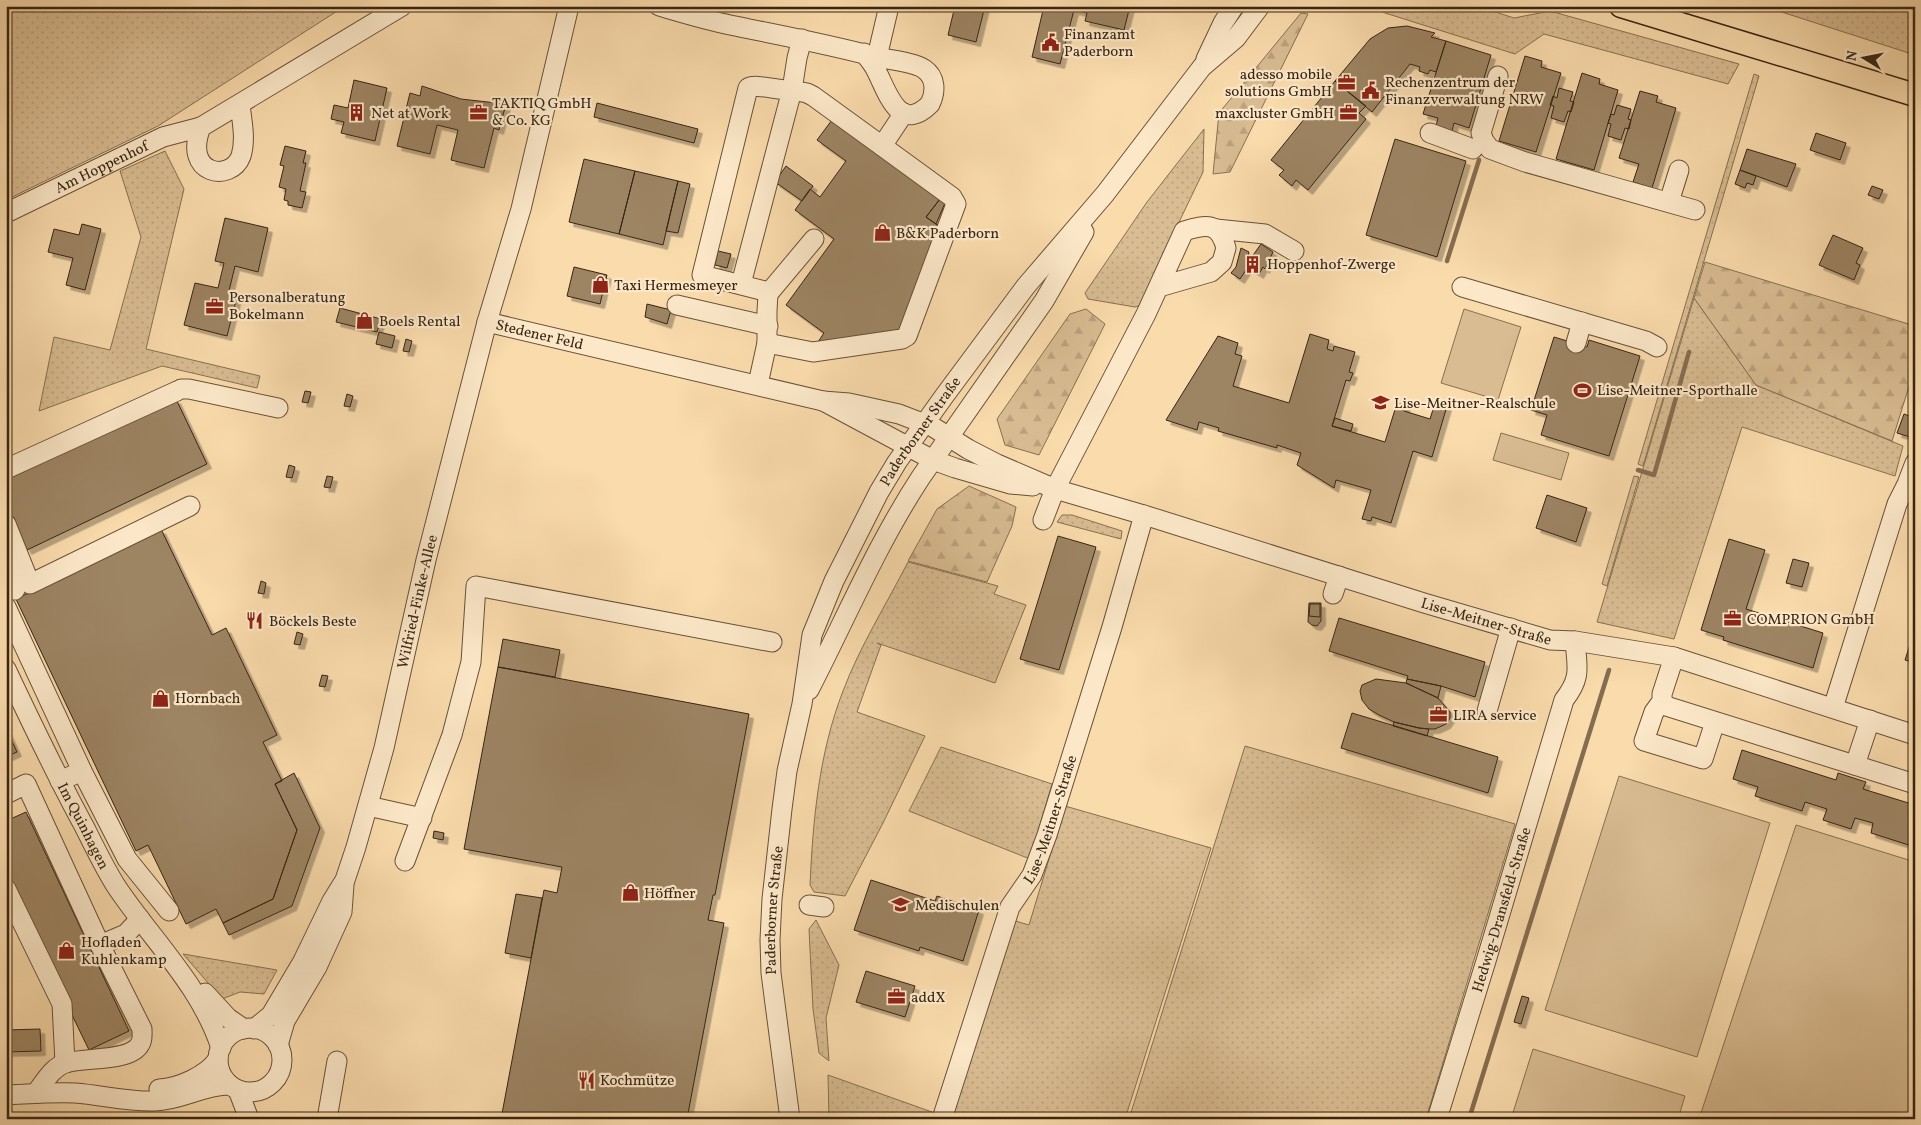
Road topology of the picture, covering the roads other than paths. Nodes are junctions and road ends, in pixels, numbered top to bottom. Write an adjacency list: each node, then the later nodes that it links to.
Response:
1 (402, 6): 14 (street, Am Hoppenhof)
2 (569, 6): 33 (street, Stedener Feld)
3 (659, 6): 8 (street)
4 (889, 6): 9 (street)
5 (1234, 6): 10 (street, Paderborner Straße)
6 (1260, 6): 10 (street, Paderborner Straße)
7 (1621, 6): 13 (main road)
8 (802, 39): 9 (street); 12 (street)
9 (870, 55): 15 (street); 15 (street)
10 (1202, 67): 21 (street, Paderborner Straße)
11 (1498, 76): 22 (street)
12 (792, 90): 18 (street); 28 (street); 28 (street)
13 (1915, 95)
14 (240, 105): 16 (street, Am Hoppenhof); 16 (street)
15 (904, 113): 18 (street)
16 (200, 127): 24 (street, Am Hoppenhof)
17 (1430, 133): 19 (street)
18 (882, 146): 35 (street)
19 (1473, 148)
20 (1679, 170): 22 (street)
21 (1105, 194): 41 (street, Paderborner Straße); 42 (street, Paderborner Straße)
22 (1669, 202): 23 (street)
23 (1695, 210)
24 (6, 213)
25 (1216, 229): 27 (street); 29 (street); 29 (street)
26 (814, 239): 31 (street)
27 (1294, 251)
28 (741, 284): 31 (street)
29 (1159, 287): 47 (street)
30 (1462, 287): 34 (street)
31 (768, 294): 35 (street)
32 (676, 305): 35 (street)
33 (487, 322): 38 (street, Stedener Feld); 74 (street, Wilfried-Finke-Allee)
34 (1582, 322): 36 (street); 37 (street)
35 (768, 334): 38 (street)
36 (1576, 342)
37 (1657, 347)
38 (758, 384): 39 (street, Stedener Feld)
39 (823, 401): 41 (street, Stedener Feld); 43 (street, Stedener Feld)
40 (278, 408): 46 (street)
41 (925, 423): 42 (street, Stedener Feld); 43 (street, Paderborner Straße)
42 (949, 437): 44 (street, Paderborner Straße); 47 (street, Lise-Meitner-Straße)
43 (908, 447): 44 (street, Lise-Meitner-Straße); 63 (street, Paderborner Straße)
44 (933, 460): 47 (street, Lise-Meitner-Straße); 63 (street, Paderborner Straße)
45 (1915, 463): 64 (street)
46 (6, 469)
47 (1055, 489): 49 (street, Lise-Meitner-Straße); 50 (street)
48 (190, 506): 51 (street)
49 (1144, 515): 53 (street, Lise-Meitner-Straße); 97 (street, Lise-Meitner-Straße)
50 (1043, 520)
51 (6, 524)
52 (6, 570): 54 (street)
53 (1339, 576): 55 (street); 57 (street, Lise-Meitner-Straße)
54 (14, 590)
55 (1333, 594)
56 (6, 607): 70 (street)
57 (1511, 628): 59 (street, Lise-Meitner-Straße); 65 (street)
58 (772, 642): 75 (street)
59 (1576, 649): 60 (street, Lise-Meitner-Straße); 98 (street, Hedwig-Dransfeld-Straße)
60 (1674, 657): 62 (street); 64 (street, Lise-Meitner-Straße)
61 (6, 669): 71 (street, Im Quinhagen)
62 (1662, 701): 67 (street); 67 (street)
63 (802, 704): 96 (street, Paderborner Straße)
64 (1833, 708): 66 (street, Lise-Meitner-Straße)
65 (1487, 711)
66 (1870, 720): 68 (street, Lise-Meitner-Straße); 69 (street)
67 (1715, 722): 69 (street)
68 (1915, 735)
69 (1855, 765): 72 (street)
70 (82, 771): 71 (street); 79 (street)
71 (60, 781): 80 (street, Im Quinhagen)
72 (1915, 784)
73 (6, 794): 81 (street)
74 (368, 806): 75 (street); 77 (street, Wilfried-Finke-Allee)
75 (422, 818): 76 (street)
76 (405, 861)
77 (345, 880): 83 (street, Wilfried-Finke-Allee); 84 (street, Wilfried-Finke-Allee)
78 (6, 889): 87 (street)
79 (169, 911)
80 (140, 919): 81 (street); 82 (street, Im Quinhagen)
81 (100, 944): 87 (street)
82 (180, 970): 83 (street, Im Quinhagen); 85 (street, Im Quinhagen)
83 (249, 1029): 84 (street); 85 (street)
84 (278, 1046): 89 (street)
85 (219, 1054): 88 (street); 91 (street)
86 (337, 1061): 95 (street)
87 (65, 1063): 90 (street)
88 (234, 1087): 89 (street); 91 (street); 93 (street)
89 (264, 1089): 94 (street)
90 (36, 1093): 91 (street); 92 (street)
91 (75, 1093)
92 (6, 1095)
93 (249, 1119)
94 (261, 1119)
95 (327, 1119)
96 (790, 1119)
97 (942, 1119)
98 (1437, 1119)

